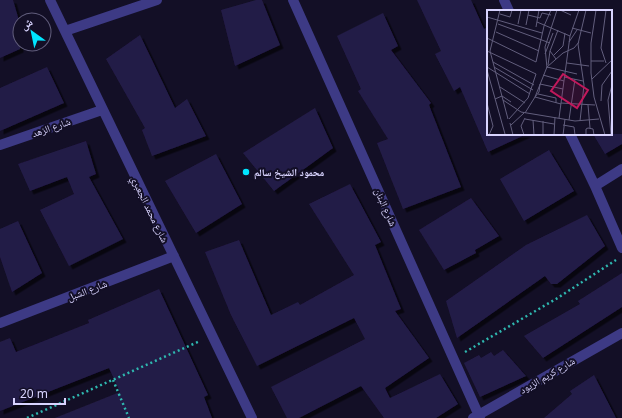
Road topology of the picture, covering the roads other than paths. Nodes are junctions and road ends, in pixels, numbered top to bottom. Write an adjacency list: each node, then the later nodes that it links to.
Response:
1 (50, 0): 6 (street, شارع محمد الجعبري)
2 (157, 0): 6 (street)
3 (293, 0): 16 (street, شارع البنان)
4 (504, 0): 5 (street)
5 (509, 10)
6 (65, 32): 7 (street, شارع محمد الجعبري)
7 (102, 110): 9 (street, شارع الزهد); 13 (street, شارع محمد الجعبري)
8 (570, 135): 11 (street)
9 (0, 145)
10 (622, 169): 11 (street)
11 (596, 186): 12 (street)
12 (622, 248)
13 (174, 256): 14 (street, شارع الشبل); 17 (street, شارع محمد الجعبري)
14 (0, 323)
15 (622, 333): 16 (street, شارع كريم الزيود)
16 (477, 417)
17 (252, 418)

